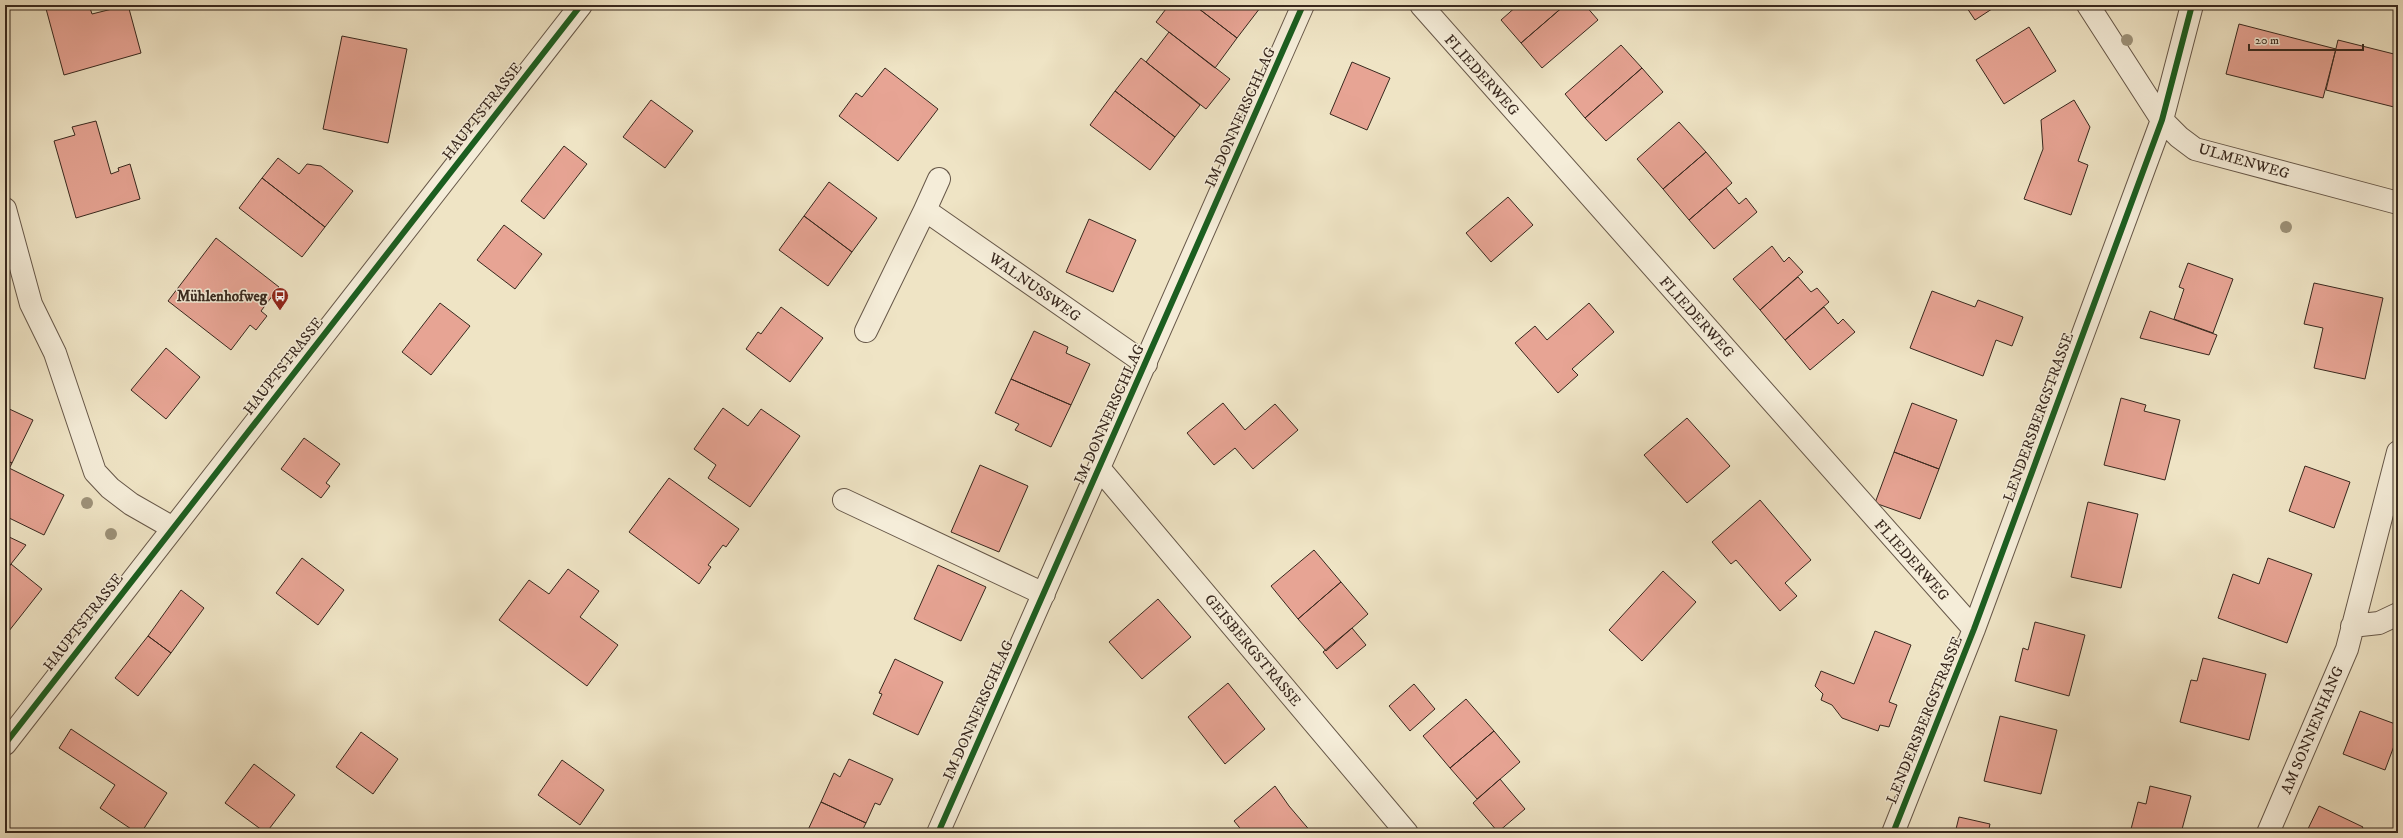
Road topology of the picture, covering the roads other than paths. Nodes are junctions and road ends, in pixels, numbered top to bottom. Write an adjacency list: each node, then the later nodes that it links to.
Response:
1 (581, 5): 16 (street, HAUPTSTRASSE)
2 (1303, 5): 12 (street, IM DONNERSCHLAG)
3 (1421, 5): 20 (street, FLIEDERWEG)
4 (2088, 5): 6 (street, ULMENWEG)
5 (2192, 5): 6 (street, LENDERSBERGSTRASSE)
6 (2162, 120): 8 (street, ULMENWEG); 20 (street, LENDERSBERGSTRASSE)
7 (939, 179): 10 (street)
8 (2398, 203)
9 (5, 209): 16 (street)
10 (925, 210): 11 (street); 12 (street, WALNUSSWEG)
11 (866, 331)
12 (1146, 364): 14 (street, IM DONNERSCHLAG)
13 (2398, 452): 19 (street, AM SONNENHANG)
14 (1099, 468): 17 (street, IM DONNERSCHLAG); 23 (street, GEISBERGSTRASSE)
15 (844, 500): 17 (street)
16 (173, 528): 21 (street, HAUPTSTRASSE)
17 (1044, 594): 22 (street, IM DONNERSCHLAG)
18 (2398, 614): 19 (street)
19 (2352, 626): 25 (street, AM SONNENHANG)
20 (1974, 629): 24 (street, LENDERSBERGSTRASSE)
21 (5, 744)
22 (938, 833)
23 (1407, 833)
24 (1893, 833)
25 (2268, 833)

